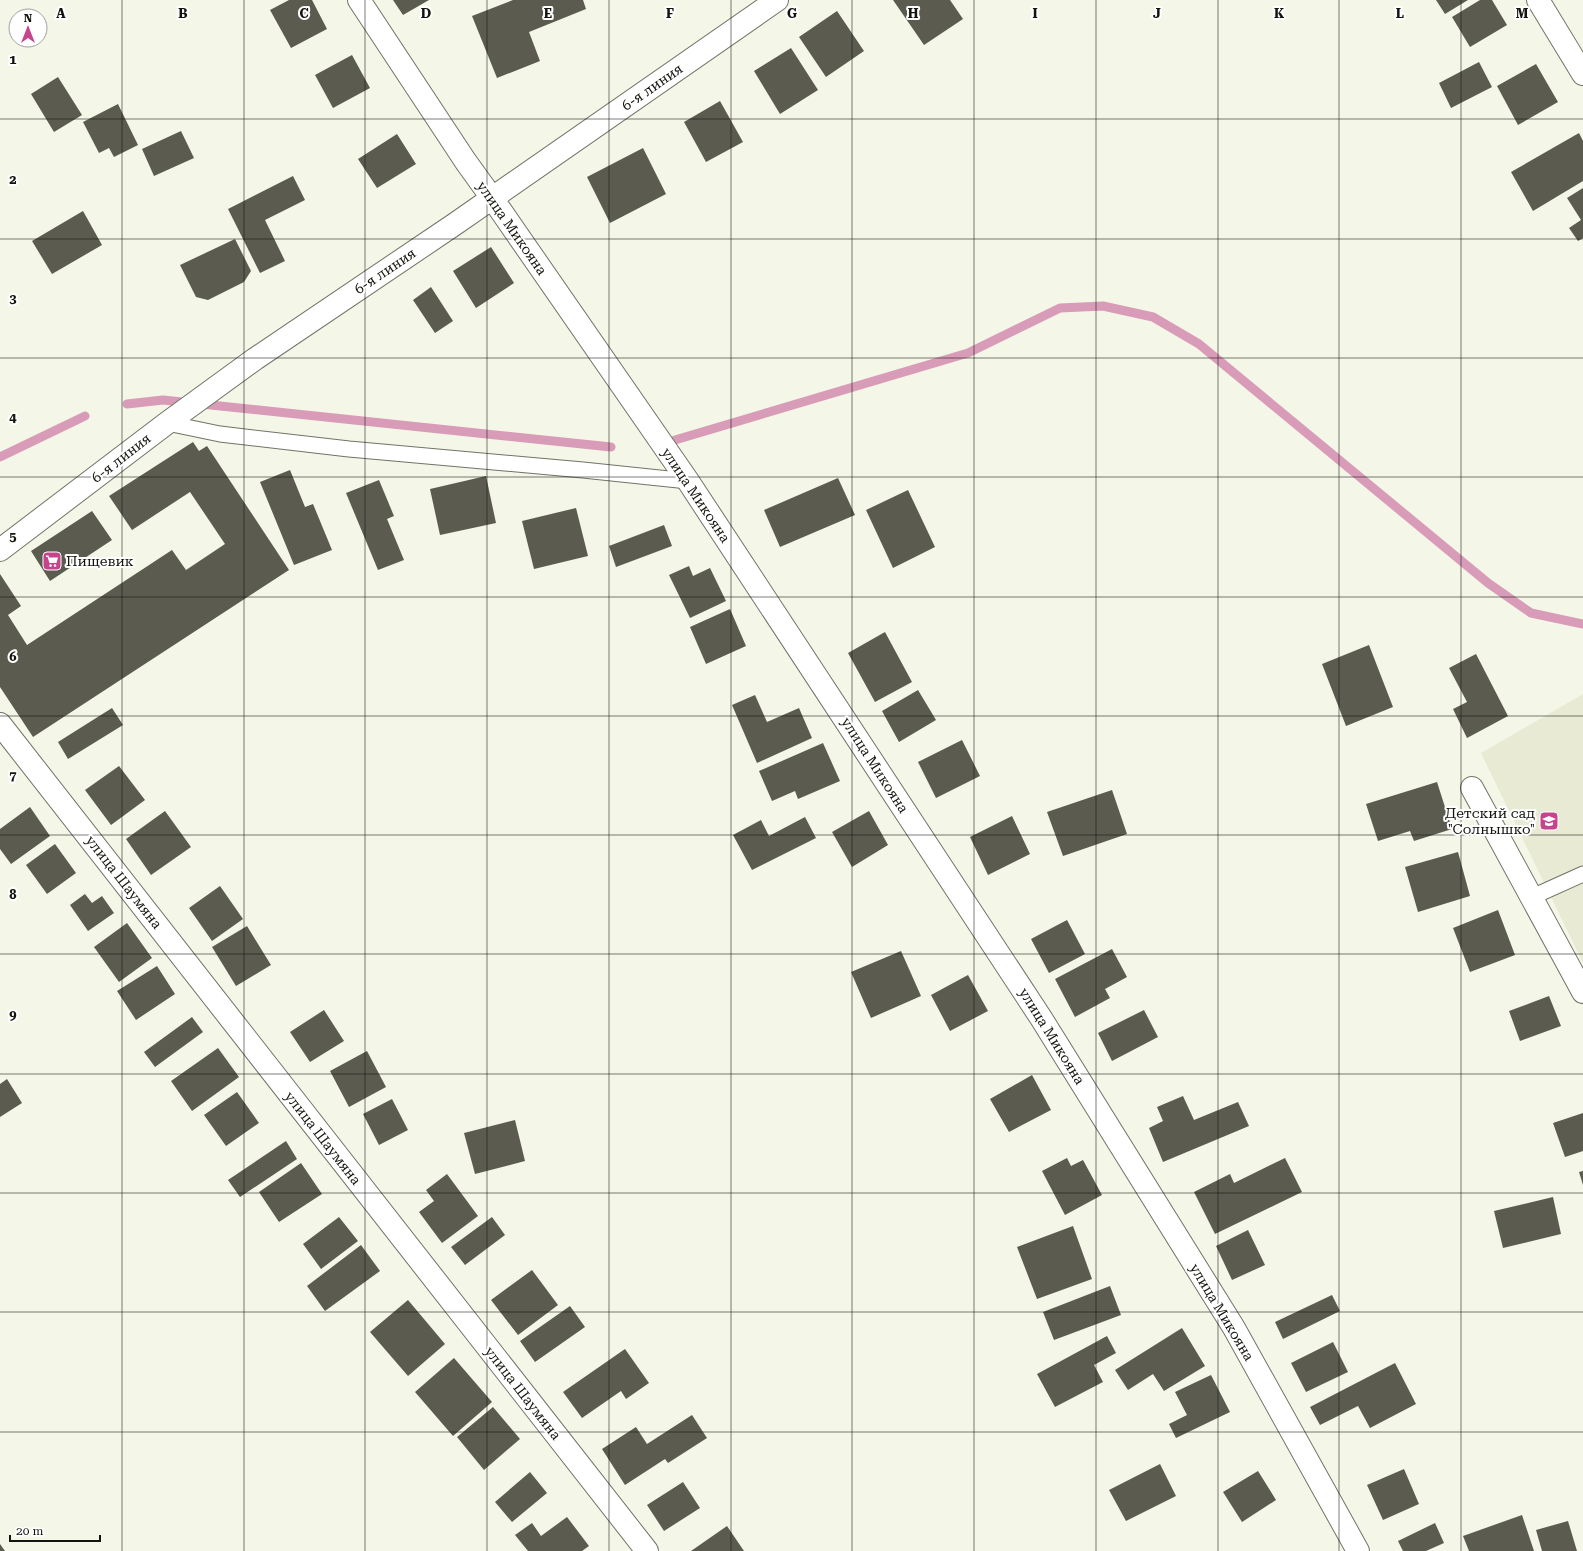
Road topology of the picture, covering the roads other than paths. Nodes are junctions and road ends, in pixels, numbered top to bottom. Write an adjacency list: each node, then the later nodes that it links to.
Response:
1 (359, 0): 5 (street, улица Микояна)
2 (777, 0): 5 (street, 6-я линия)
3 (1538, 0): 4 (street)
4 (1583, 74)
5 (492, 198): 6 (street, 6-я линия); 7 (street, улица Микояна)
6 (167, 423): 7 (lane); 8 (street, 6-я линия)
7 (688, 481): 15 (street, улица Микояна)
8 (0, 550)
9 (0, 724): 14 (street, улица Шаумяна)
10 (1472, 788): 12 (street)
11 (1583, 874): 12 (lane)
12 (1532, 897): 13 (street)
13 (1583, 992)
14 (647, 1551)
15 (1358, 1551)

